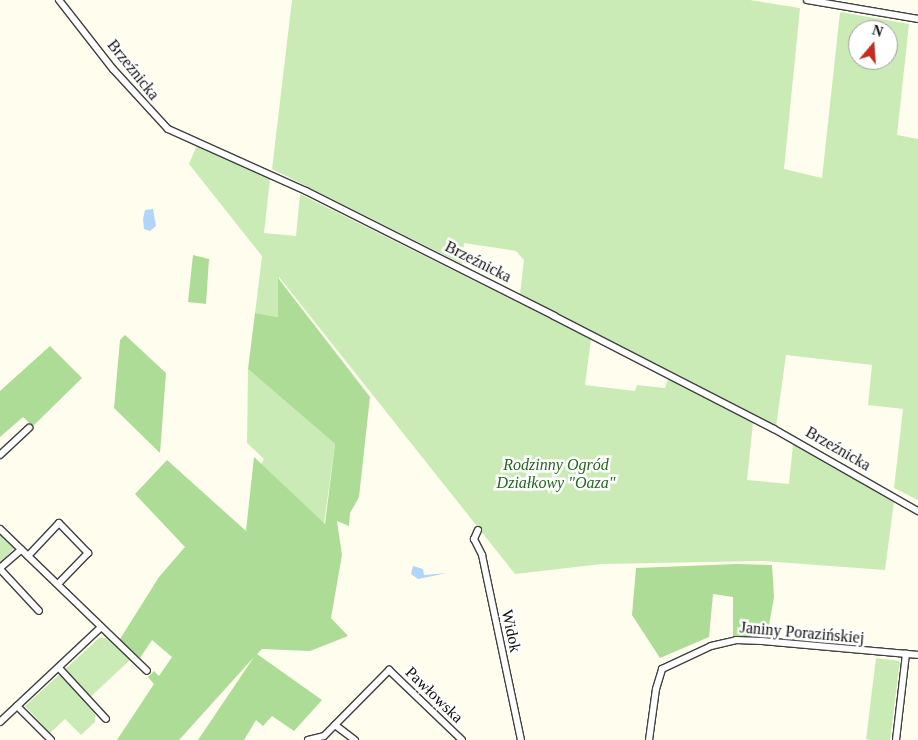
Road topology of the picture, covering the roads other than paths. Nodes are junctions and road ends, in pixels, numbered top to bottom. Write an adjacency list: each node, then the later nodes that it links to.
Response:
1 (59, 0): 6 (street, Brzeźnicka)
2 (807, 0): 3 (street)
3 (918, 19)
4 (29, 428): 5 (street)
5 (0, 455)
6 (918, 511)
7 (0, 529): 9 (street)
8 (478, 530): 27 (street, Widok)
9 (21, 550): 10 (street); 11 (street)
10 (28, 556): 12 (street); 12 (street)
11 (0, 569): 13 (street)
12 (58, 584): 14 (street)
13 (38, 611)
14 (100, 628): 17 (street); 18 (street)
15 (906, 654): 16 (street, Janiny Porazińskiej); 28 (street, Janiny Porazińskiej); 29 (street)
16 (918, 655)
17 (59, 668): 19 (street); 20 (street)
18 (147, 671)
19 (17, 706): 21 (street); 23 (street)
20 (106, 719)
21 (0, 722)
22 (335, 725): 24 (street); 25 (street); 26 (street, Pawłowska)
23 (51, 740)
24 (308, 740)
25 (355, 740)
26 (462, 740)
27 (520, 740)
28 (649, 740)
29 (896, 740)

